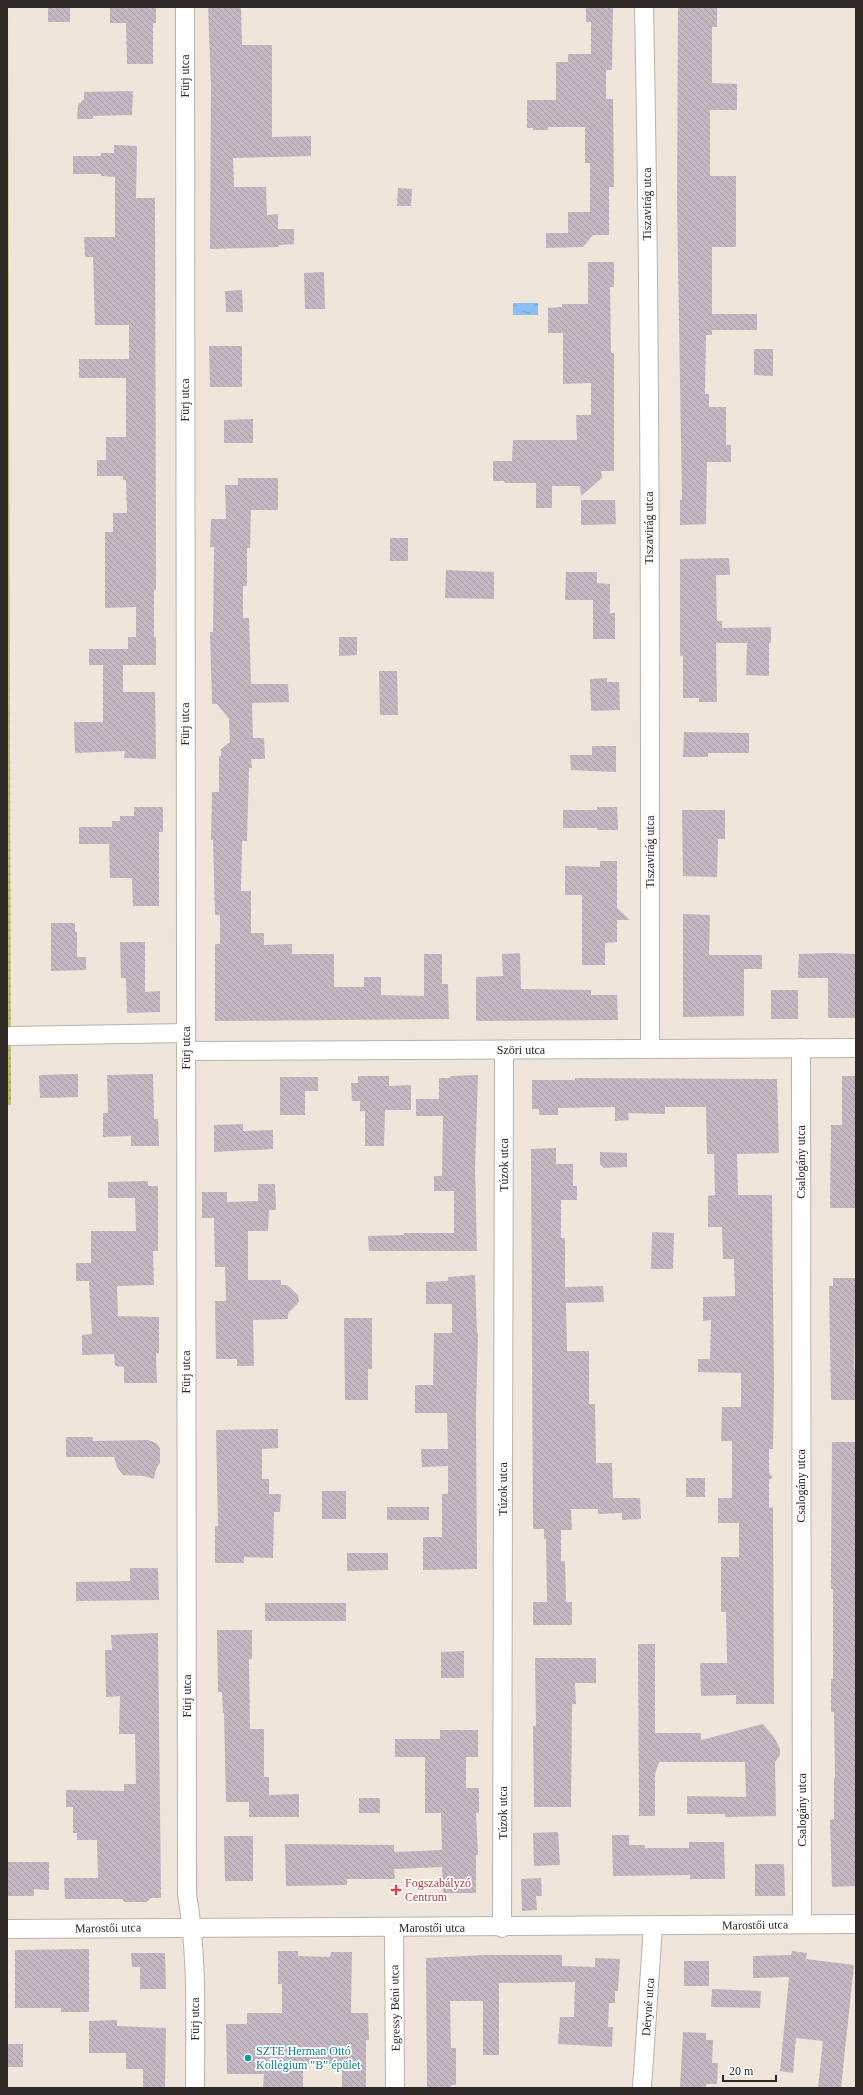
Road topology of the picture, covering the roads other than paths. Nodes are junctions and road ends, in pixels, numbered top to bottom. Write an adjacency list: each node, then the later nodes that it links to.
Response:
1 (184, 7): 3 (street, Fürj utca)
2 (644, 7): 7 (street, Tiszavirág utca)
3 (186, 1033): 4 (street); 9 (street, Fürj utca)
4 (11, 1036)
5 (801, 1048): 6 (street, Szöri utca); 7 (street, Szöri utca); 10 (street, Csalogány utca)
6 (856, 1048)
7 (650, 1049): 8 (street, Szöri utca)
8 (504, 1050): 9 (street, Szöri utca); 15 (street, Túzok utca)
9 (186, 1051): 13 (street, Fürj utca)
10 (802, 1924): 11 (street, Marostői utca); 12 (street, Marostői utca)
11 (856, 1924)
12 (653, 1926): 15 (street, Marostői utca); 19 (street, Déryné utca)
13 (192, 1927): 14 (street, Marostői utca); 16 (street, Marostői utca); 17 (street, Fürj utca)
14 (394, 1927): 15 (street, Marostői utca); 18 (street, Egressy Béni utca)
15 (502, 1928)
16 (7, 1929)
17 (195, 2088)
18 (396, 2088)
19 (642, 2088)

